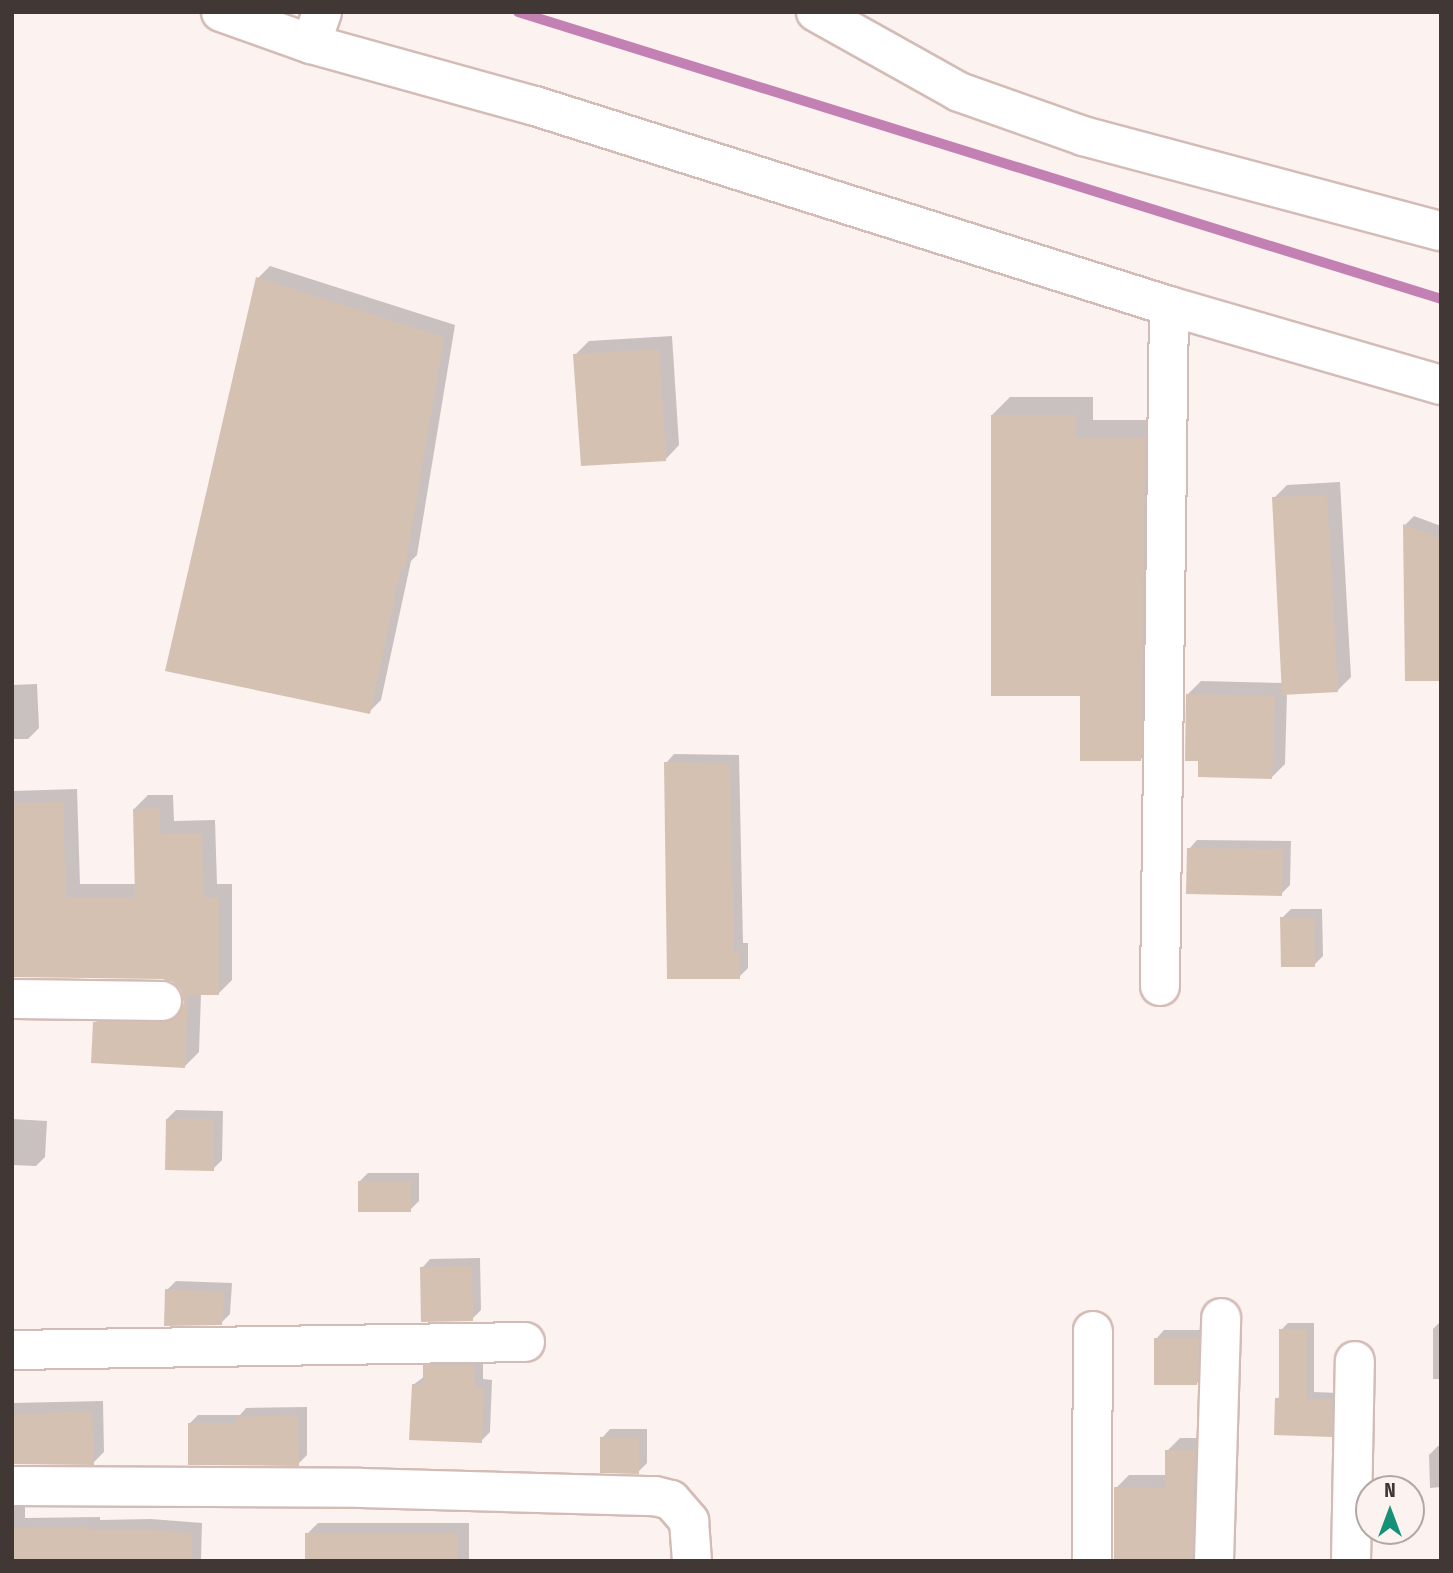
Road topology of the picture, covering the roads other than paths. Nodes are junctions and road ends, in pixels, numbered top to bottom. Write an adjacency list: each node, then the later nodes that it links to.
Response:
1 (221, 12): 3 (street)
2 (816, 12): 4 (street)
3 (316, 28): 5 (street)
4 (1441, 231)
5 (1169, 306): 6 (street); 7 (street)
6 (1441, 385)
7 (1160, 986)
8 (12, 999): 9 (street)
9 (162, 1001)
10 (1221, 1318): 18 (street)
11 (1093, 1331): 17 (street)
12 (524, 1342): 13 (street)
13 (12, 1350)
14 (1355, 1361): 19 (street)
15 (12, 1486): 16 (street)
16 (692, 1561)
17 (1092, 1561)
18 (1214, 1561)
19 (1351, 1561)

